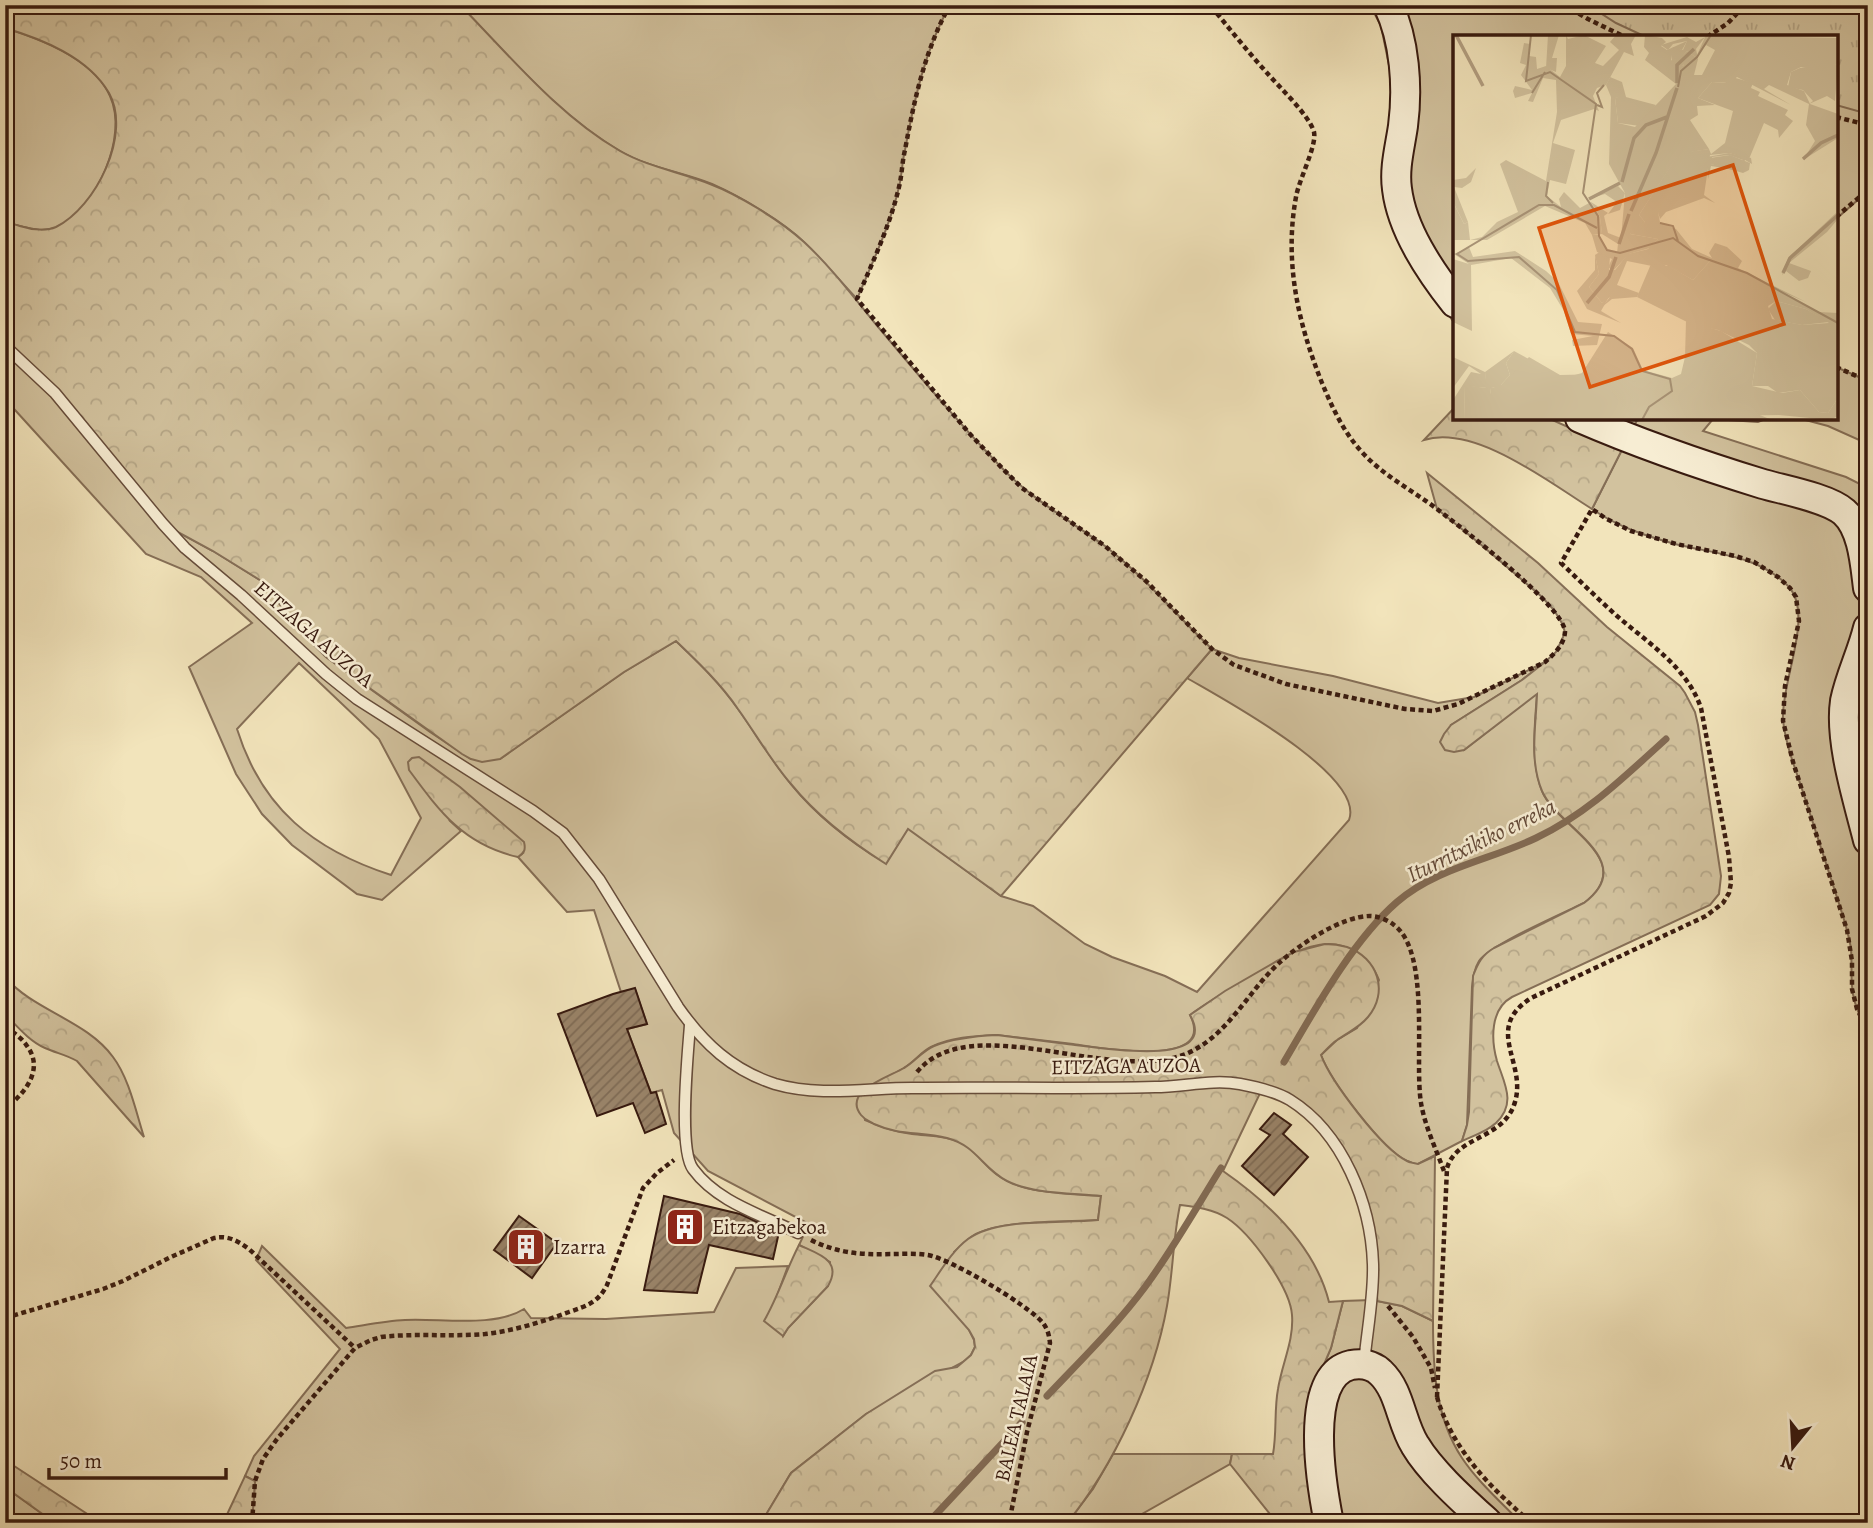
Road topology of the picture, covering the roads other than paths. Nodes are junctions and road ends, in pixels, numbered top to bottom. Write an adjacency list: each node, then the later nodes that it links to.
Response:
1 (1388, 5): 2 (street)
2 (1453, 300)
3 (5, 346): 8 (lane, EITZAGA AUZOA)
4 (1585, 420): 5 (street)
5 (1868, 588)
6 (1868, 628): 7 (street)
7 (1868, 840)
8 (690, 1025): 9 (lane); 10 (lane, EITZAGA AUZOA)
9 (798, 1233)
10 (1364, 1364): 11 (street); 12 (street)
11 (1329, 1523)
12 (1489, 1523)

